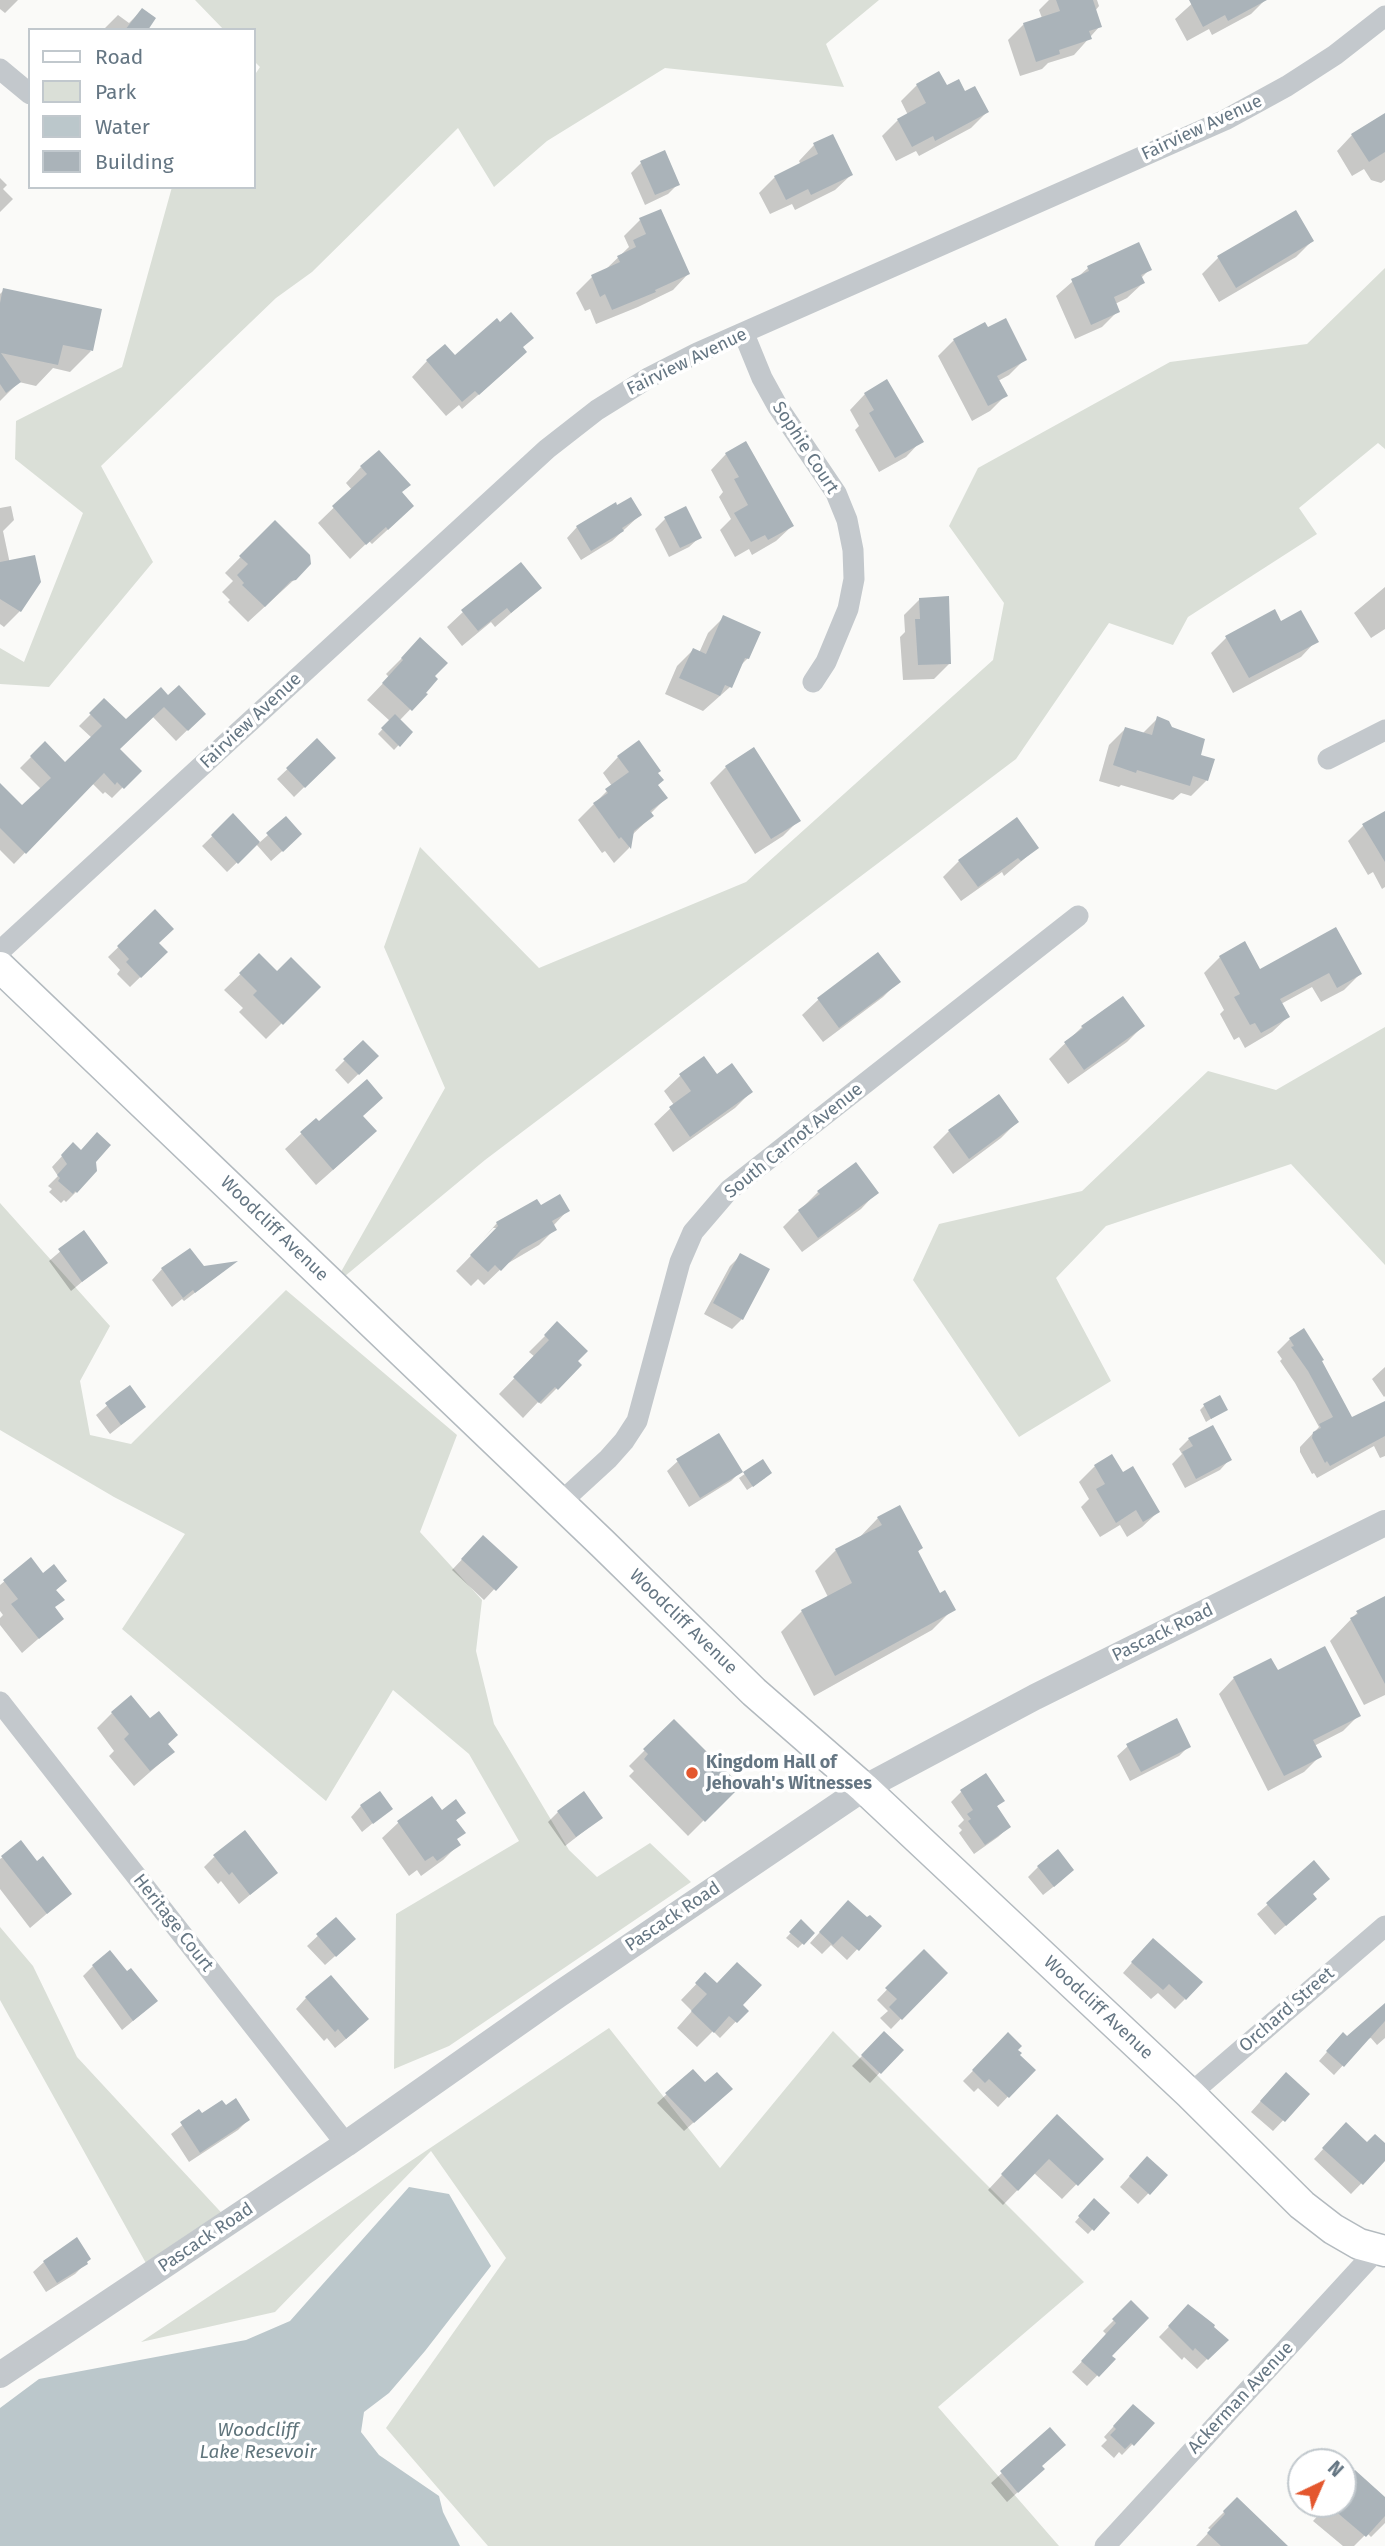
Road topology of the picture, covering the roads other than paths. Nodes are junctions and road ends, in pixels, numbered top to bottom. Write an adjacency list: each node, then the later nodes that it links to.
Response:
1 (1385, 16): 4 (street, Fairview Avenue)
2 (0, 69): 3 (street)
3 (28, 92)
4 (744, 334): 5 (street, Sophie Court); 9 (street, Fairview Avenue)
5 (813, 682)
6 (1385, 730): 7 (street)
7 (1328, 759)
8 (1078, 916): 11 (street, South Carnot Avenue)
9 (0, 951)
10 (0, 967): 11 (main road, Woodcliff Avenue)
11 (560, 1503): 14 (main road, Woodcliff Avenue)
12 (1385, 1523): 14 (street, Pascack Road)
13 (0, 1702): 17 (street, Heritage Court)
14 (864, 1788): 16 (main road, Woodcliff Avenue); 17 (street, Pascack Road)
15 (1385, 1926): 16 (street, Orchard Street)
16 (1190, 2094): 18 (main road, Woodcliff Avenue)
17 (346, 2144): 19 (street, Pascack Road)
18 (1381, 2251): 20 (street, Ackerman Avenue)
19 (0, 2375)
20 (1105, 2546)

